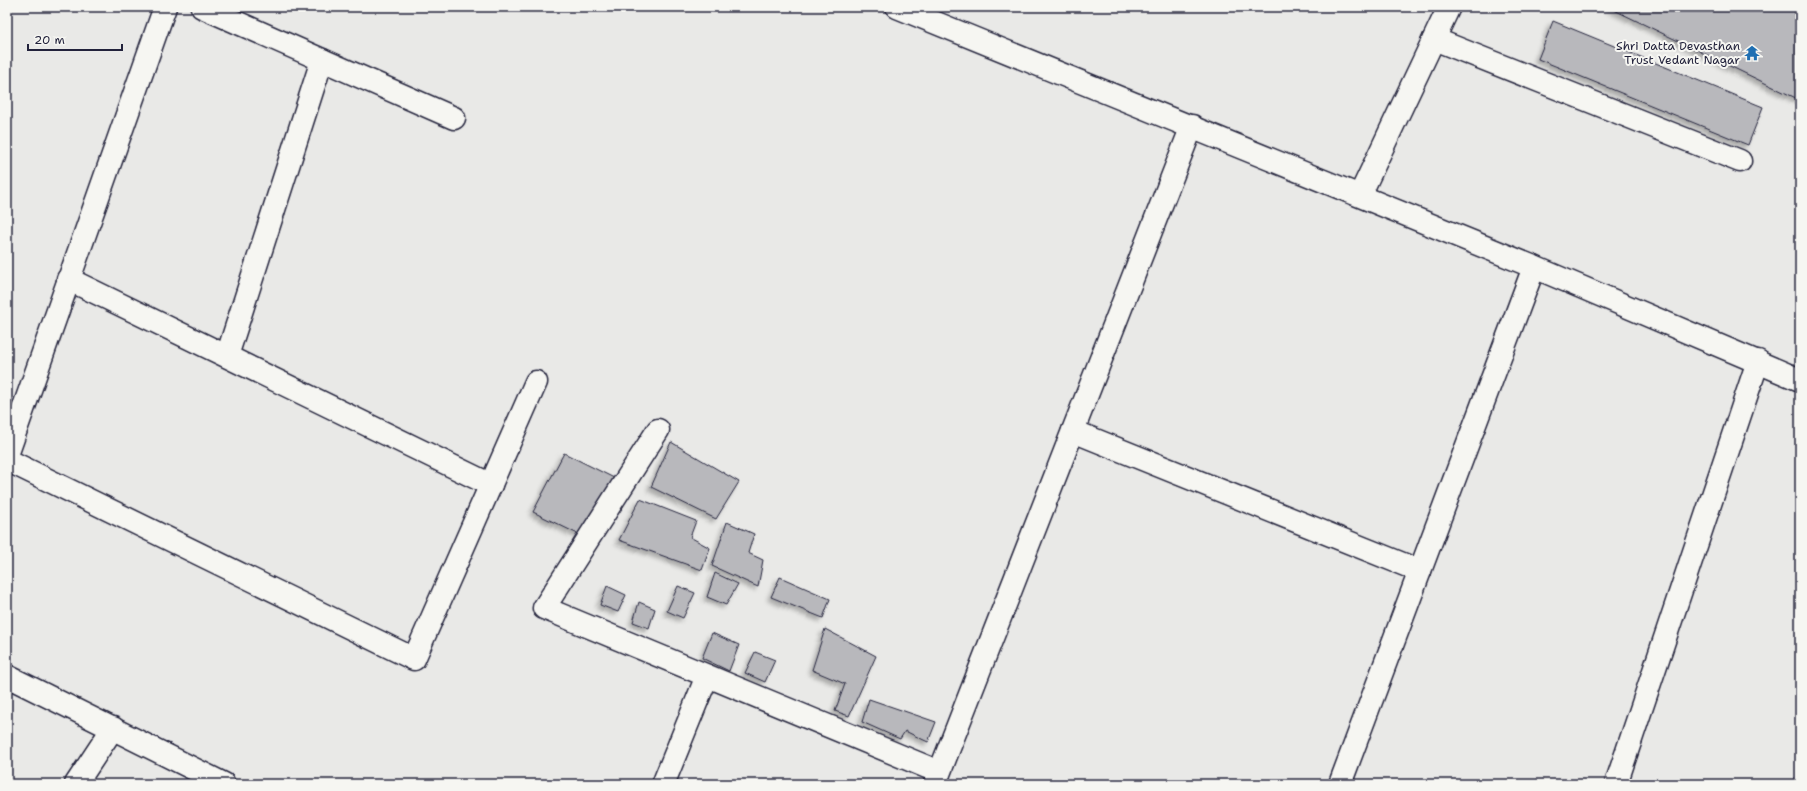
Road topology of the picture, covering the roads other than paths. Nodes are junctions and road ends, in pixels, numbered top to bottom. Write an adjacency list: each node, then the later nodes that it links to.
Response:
1 (165, 7): 12 (street)
2 (202, 7): 6 (street)
3 (1448, 7): 5 (street)
4 (909, 9): 8 (street)
5 (1434, 39): 9 (street); 10 (street)
6 (322, 60): 7 (street); 13 (street)
7 (454, 118)
8 (1192, 126): 10 (street); 18 (street)
9 (1740, 161)
10 (1360, 195): 11 (street)
11 (1534, 267): 14 (street); 22 (street)
12 (68, 279): 13 (street); 19 (street)
13 (227, 356): 21 (street)
14 (1758, 361): 15 (street); 31 (street)
15 (1800, 380)
16 (536, 382): 21 (street)
17 (658, 430): 24 (street)
18 (1073, 431): 22 (street); 26 (street)
19 (7, 455)
20 (7, 460): 21 (street)
21 (491, 485)
22 (1420, 571): 30 (street)
23 (7, 676): 25 (street)
24 (707, 676): 26 (street); 27 (street)
25 (113, 728): 28 (street); 29 (street)
26 (937, 778)
27 (664, 782)
28 (76, 784)
29 (224, 784)
30 (1340, 784)
31 (1616, 784)

